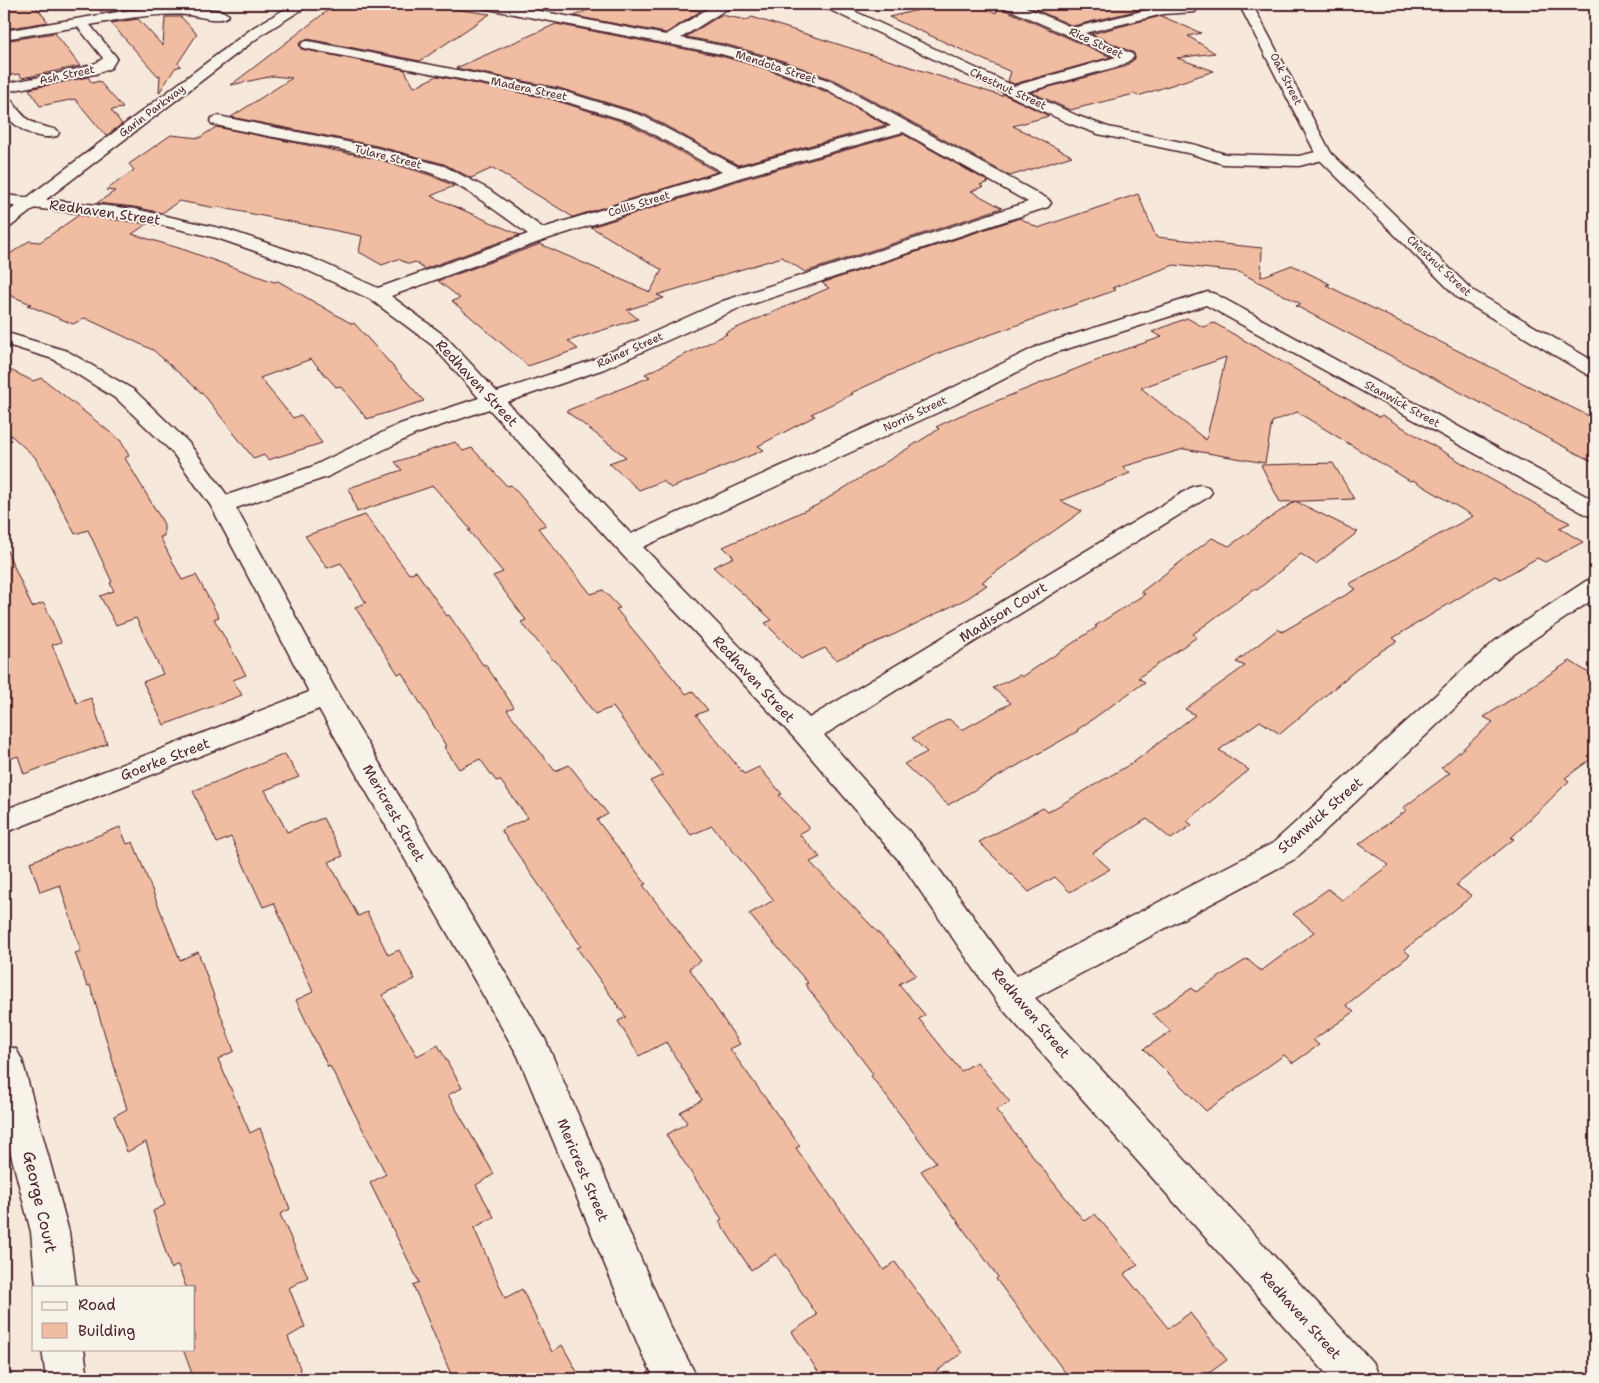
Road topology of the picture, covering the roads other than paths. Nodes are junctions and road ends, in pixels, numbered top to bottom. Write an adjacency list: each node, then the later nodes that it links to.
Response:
1 (304, 4): 23 (street, Garin Parkway)
2 (483, 4): 12 (street, Mendota Street)
3 (729, 4): 12 (street)
4 (829, 4): 15 (street, Chestnut Street)
5 (1009, 4): 10 (street, Rice Street)
6 (1245, 4): 20 (street, Oak Street)
7 (1190, 9): 10 (street)
8 (222, 15): 9 (street)
9 (81, 22): 11 (street); 14 (street, Ash Street)
10 (1073, 32): 15 (street, Rice Street)
11 (4, 35)
12 (668, 40): 18 (street, Mendota Street)
13 (308, 45): 21 (street, Madera Street)
14 (4, 88)
15 (1012, 91): 20 (street, Chestnut Street)
16 (4, 100): 19 (street)
17 (218, 121): 26 (street, Tulare Street)
18 (905, 127): 21 (street, Collis Street); 24 (street, Mendota Street)
19 (51, 133)
20 (1324, 155): 30 (street, Chestnut Street)
21 (736, 173): 26 (street, Collis Street)
22 (4, 200): 23 (street, Redhaven Street)
23 (32, 202): 25 (street, Garin Parkway); 27 (street, Redhaven Street)
24 (1042, 203): 31 (street, Rainer Street)
25 (4, 224)
26 (541, 235): 27 (street, Collis Street)
27 (377, 295): 31 (street, Redhaven Street)
28 (1208, 298): 34 (street, Stanwick Street); 35 (street, Norris Street)
29 (4, 338): 33 (street, Mericrest Street)
30 (1595, 371)
31 (492, 400): 33 (street, Rainer Street); 35 (street, Redhaven Street)
32 (1200, 492): 38 (street, Madison Court)
33 (222, 505): 37 (street, Mericrest Street)
34 (1595, 510)
35 (627, 545): 38 (street, Redhaven Street)
36 (1595, 587): 40 (street, Stanwick Street)
37 (326, 696): 39 (street, Goerke Street); 45 (street, Mericrest Street)
38 (806, 733): 40 (street, Redhaven Street)
39 (4, 822)
40 (1011, 995): 46 (street, Redhaven Street)
41 (4, 1060): 42 (street, George Court)
42 (56, 1286)
43 (63, 1350): 44 (street)
44 (66, 1379)
45 (677, 1379)
46 (1359, 1379)

